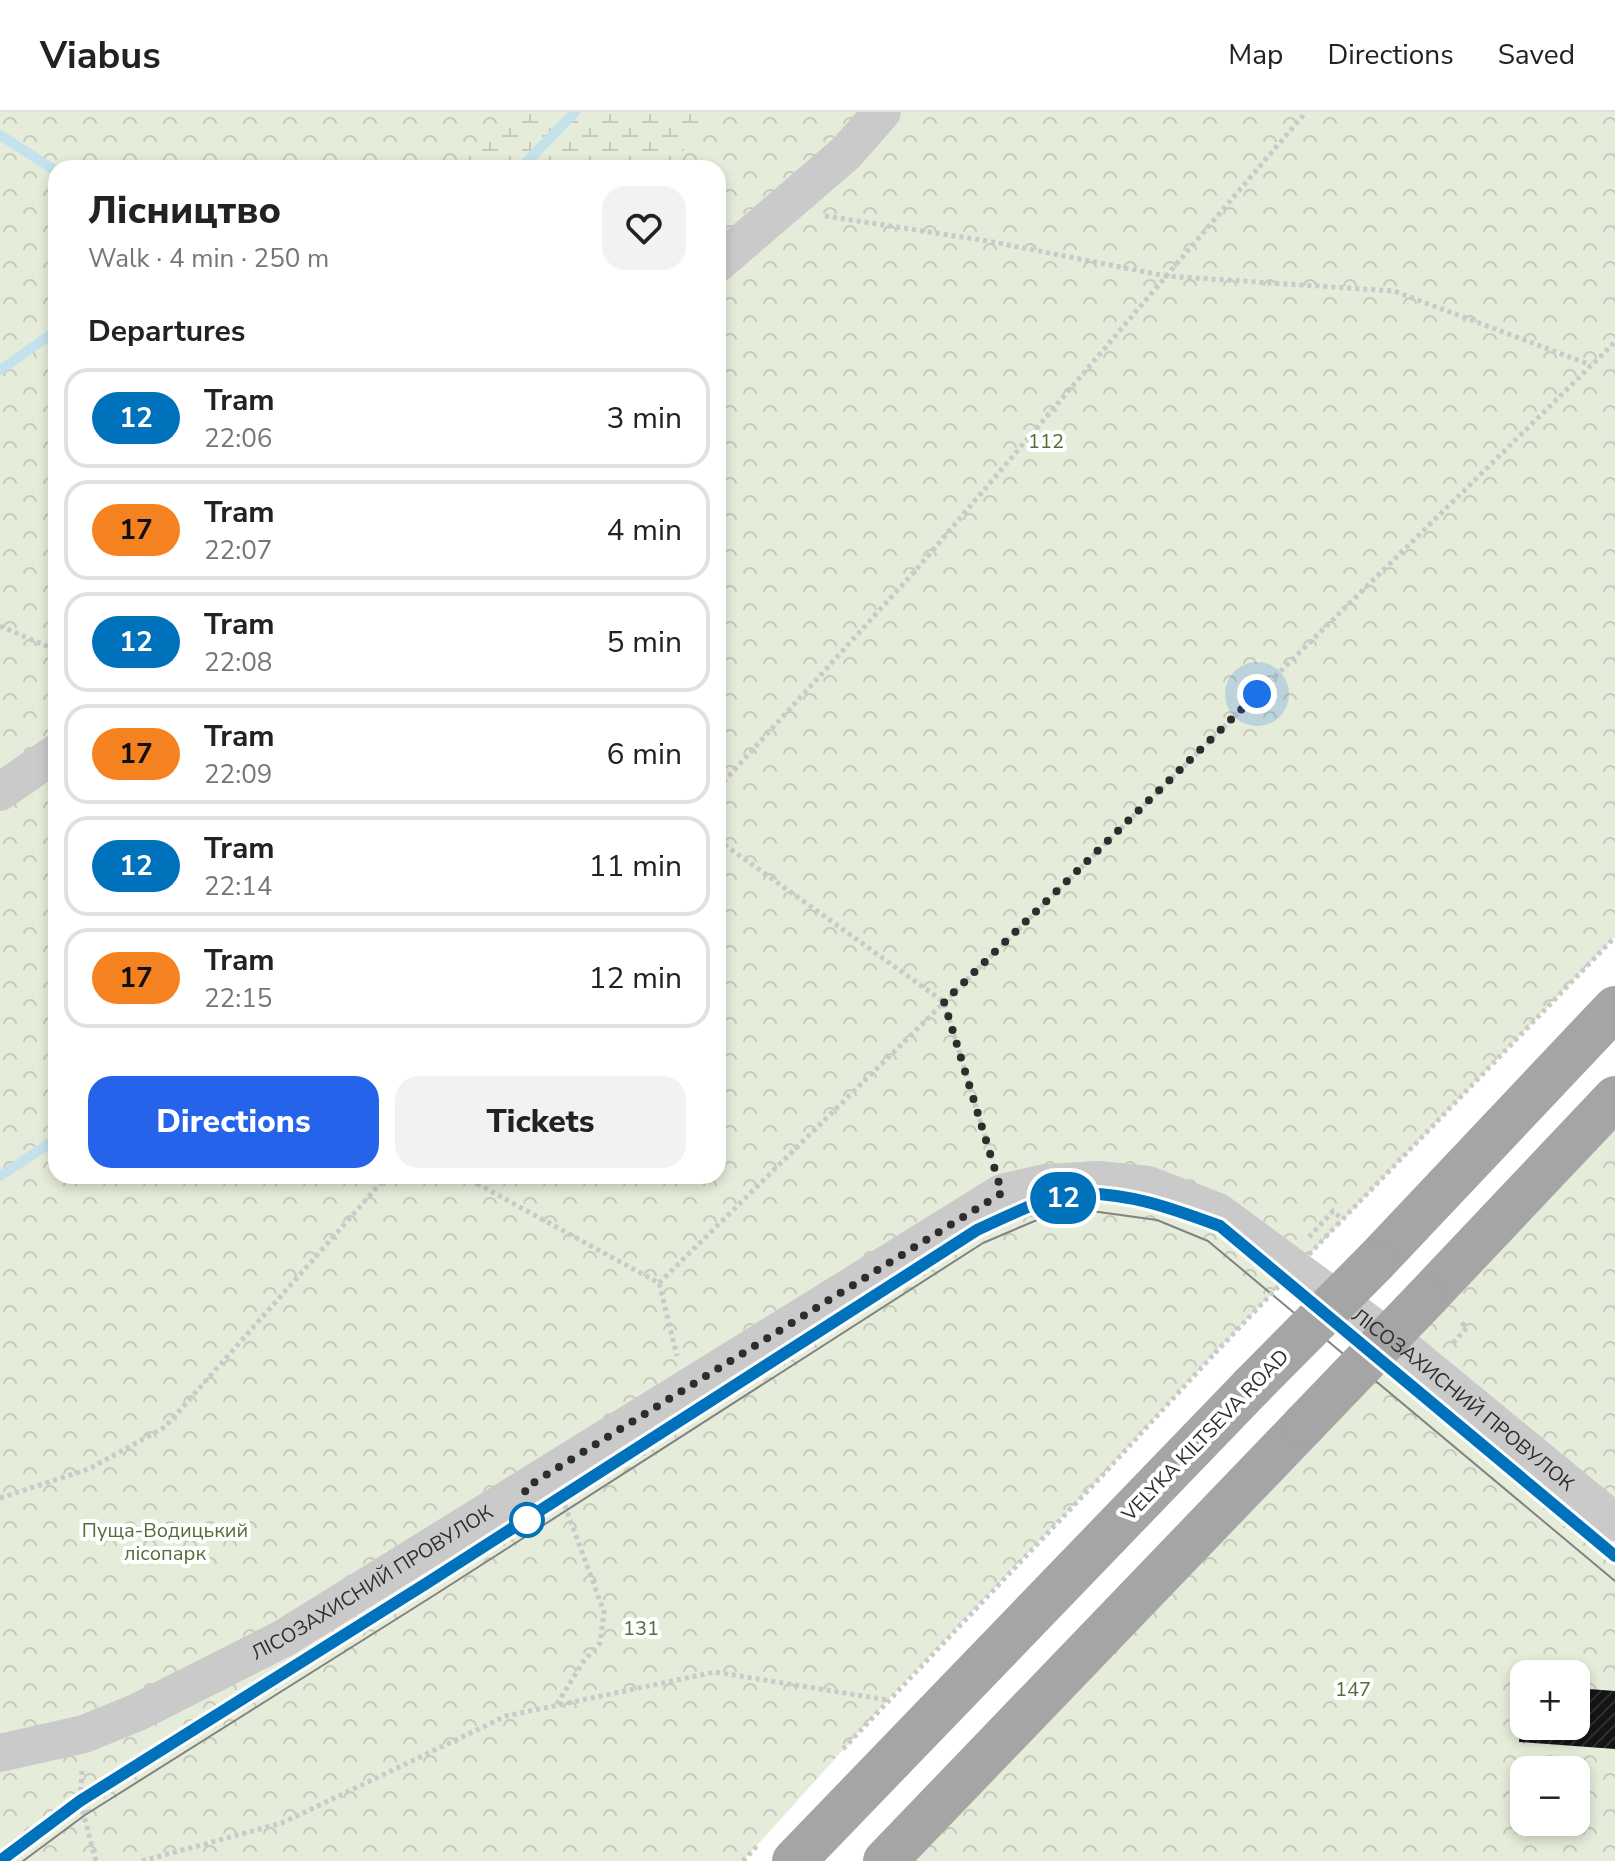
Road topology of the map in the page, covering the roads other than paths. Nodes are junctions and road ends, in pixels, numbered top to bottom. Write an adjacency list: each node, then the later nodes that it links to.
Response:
1 (882, 112): 2 (street)
2 (726, 256)
3 (48, 759): 4 (street)
4 (0, 792)
5 (1615, 1008): 9 (main road, VELYKA KILTSEVA ROAD, bridge)
6 (1615, 1098): 10 (main road, bridge)
7 (1615, 1522): 8 (street, ЛІСОЗАХИСНИЙ ПРОВУЛОК)
8 (0, 1753)
9 (779, 1850)
10 (885, 1861)

